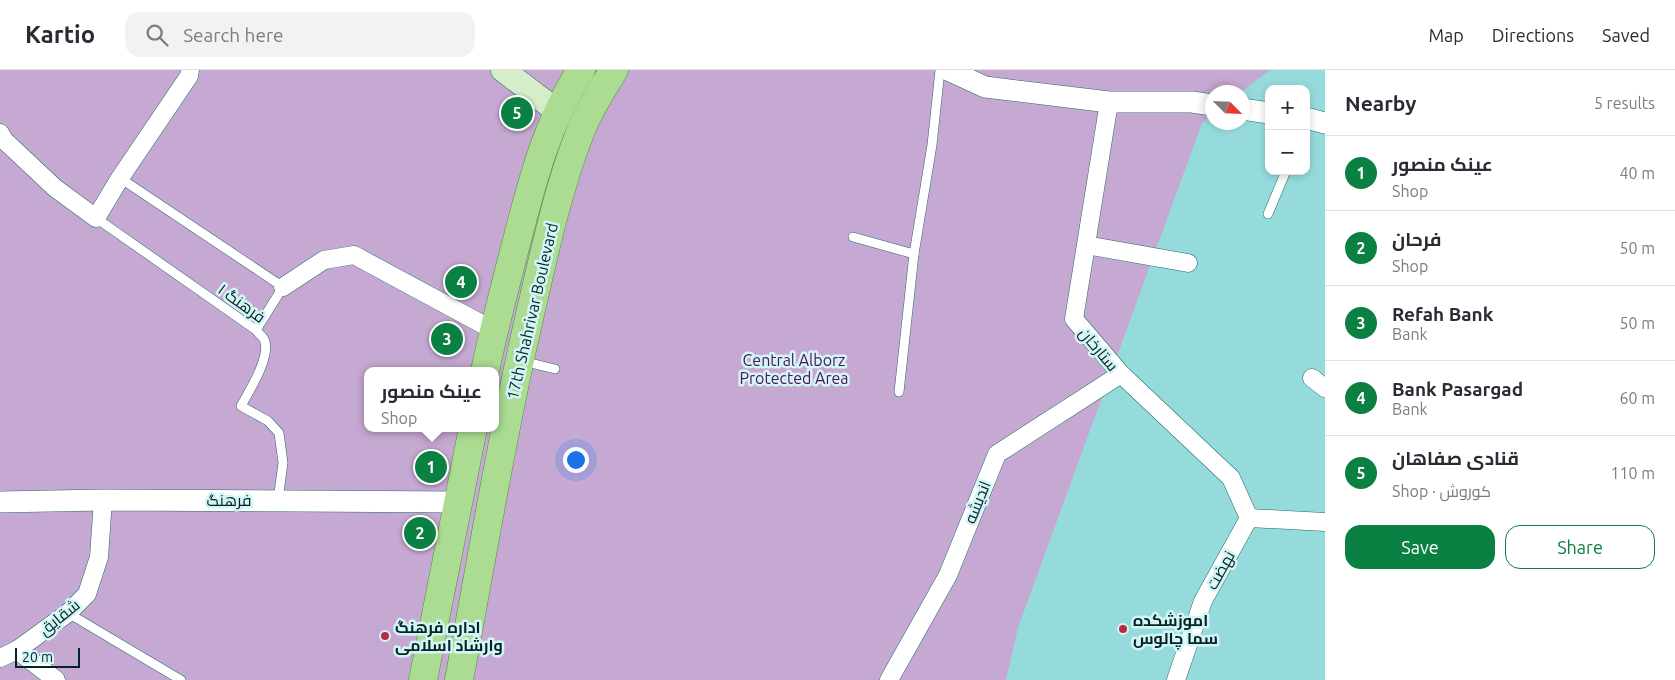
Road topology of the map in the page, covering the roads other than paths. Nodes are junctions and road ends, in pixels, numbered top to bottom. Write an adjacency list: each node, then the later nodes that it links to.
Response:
1 (190, 70): 14 (street)
2 (503, 70): 10 (main road)
3 (581, 70): 10 (main road, 17th Shahrivar Boulevard)
4 (614, 70): 24 (main road, 17th Shahrivar Boulevard)
5 (940, 70): 19 (lane)
6 (948, 70): 7 (street)
7 (1109, 102): 8 (street); 18 (street, ستارخان)
8 (1205, 104)
9 (1250, 110): 11 (street)
10 (557, 111): 23 (main road, 17th Shahrivar Boulevard)
11 (1265, 112)
12 (0, 133): 16 (street)
13 (1284, 175): 15 (lane)
14 (120, 178): 16 (street); 21 (lane)
15 (1268, 214)
16 (96, 218): 22 (lane, فرهنگ ۱)
17 (854, 237): 19 (lane)
18 (1086, 246): 20 (street); 26 (street, ستارخان)
19 (914, 254): 27 (lane)
20 (1188, 263)
21 (283, 288): 22 (lane); 23 (street)
22 (256, 330): 30 (lane, فرهنگ ۱)
23 (489, 352): 24 (main road)
24 (519, 361): 25 (lane); 41 (main road, 17th Shahrivar Boulevard)
25 (555, 369)
26 (1120, 374): 33 (street, ستارخان); 42 (street, اندیشه)
27 (900, 392)
28 (472, 432): 32 (main road)
29 (103, 500): 30 (street, فرهنگ); 31 (street, فرهنگ); 35 (street, شقایق)
30 (278, 500): 32 (street, فرهنگ)
31 (0, 502)
32 (458, 502): 40 (main road)
33 (1249, 518): 34 (street); 43 (street, نهضت)
34 (1325, 522)
35 (68, 613): 36 (street, شقایق); 39 (lane)
36 (17, 650): 37 (street, شقایق); 38 (street)
37 (0, 658)
38 (56, 680)
39 (180, 680)
40 (423, 680)
41 (459, 680)
42 (889, 680)
43 (1176, 680)

